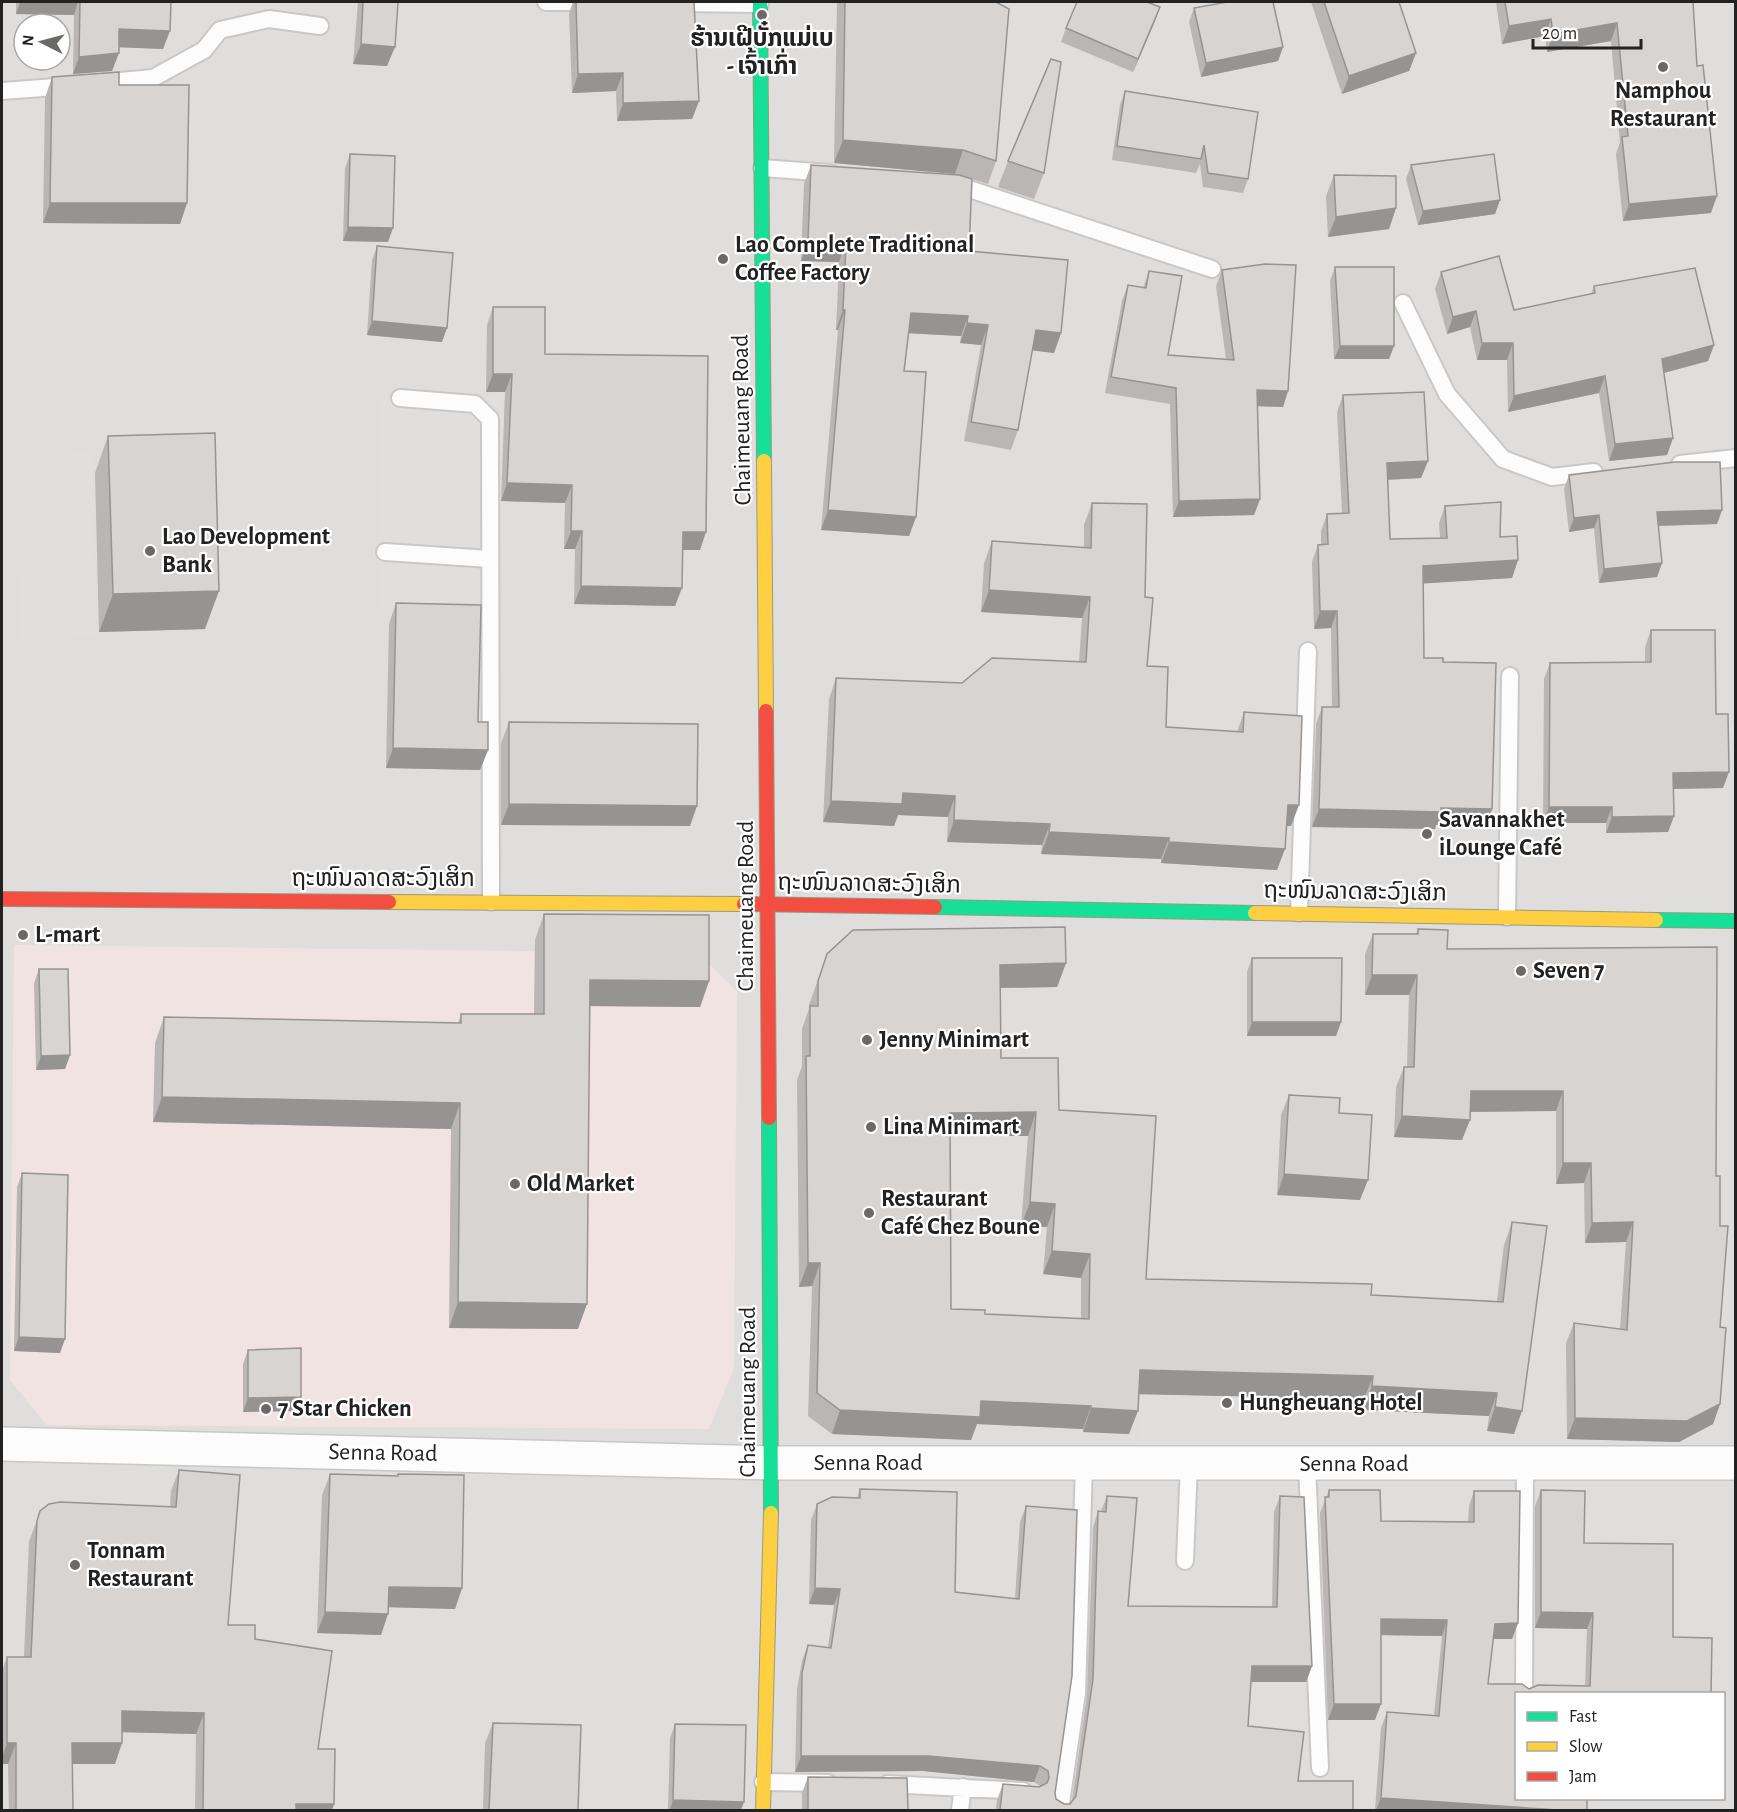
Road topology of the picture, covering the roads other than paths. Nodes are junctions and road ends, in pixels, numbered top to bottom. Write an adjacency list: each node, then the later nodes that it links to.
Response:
1 (546, 2): 2 (lane)
2 (606, 2)
3 (653, 3): 4 (lane)
4 (760, 3): 7 (street, Chaimeuang Road)
5 (320, 26): 6 (lane)
6 (2, 91)
7 (762, 168): 8 (lane); 22 (street, Chaimeuang Road)
8 (842, 174)
9 (932, 181): 10 (lane)
10 (1212, 269)
11 (1403, 303): 15 (lane)
12 (400, 398): 17 (lane)
13 (1736, 458): 14 (lane)
14 (1667, 465)
15 (1610, 471)
16 (385, 552): 17 (lane)
17 (490, 559): 21 (lane)
18 (1308, 651): 23 (lane)
19 (1510, 676): 24 (lane)
20 (2, 899): 21 (street, ຖະໜົນລາດສະວົງເສິກ)
21 (491, 902): 22 (street, ຖະໜົນລາດສະວົງເສິກ)
22 (769, 904): 23 (street, ຖະໜົນລາດສະວົງເສິກ); 28 (street, Chaimeuang Road)
23 (1299, 913): 24 (street, ຖະໜົນລາດສະວົງເສິກ)
24 (1507, 917): 25 (street, ຖະໜົນລາດສະວົງເສິກ)
25 (1736, 921)
26 (2, 1444): 28 (street, Senna Road)
27 (1736, 1462): 29 (street, Senna Road)
28 (772, 1463): 30 (street, Senna Road); 36 (street, Chaimeuang Road)
29 (1525, 1463): 32 (street, Senna Road); 34 (lane)
30 (1084, 1464): 31 (street, Senna Road); 43 (lane)
31 (1190, 1464): 32 (street, Senna Road); 33 (lane)
32 (1307, 1464): 35 (lane)
33 (1185, 1561)
34 (1524, 1692)
35 (1320, 1768)
36 (763, 1782): 37 (lane); 41 (street, Chaimeuang Road)
37 (846, 1783)
38 (869, 1784): 39 (lane)
39 (963, 1787): 40 (lane); 42 (lane)
40 (1033, 1792)
41 (763, 1810)
42 (960, 1810)
43 (1060, 1810)

